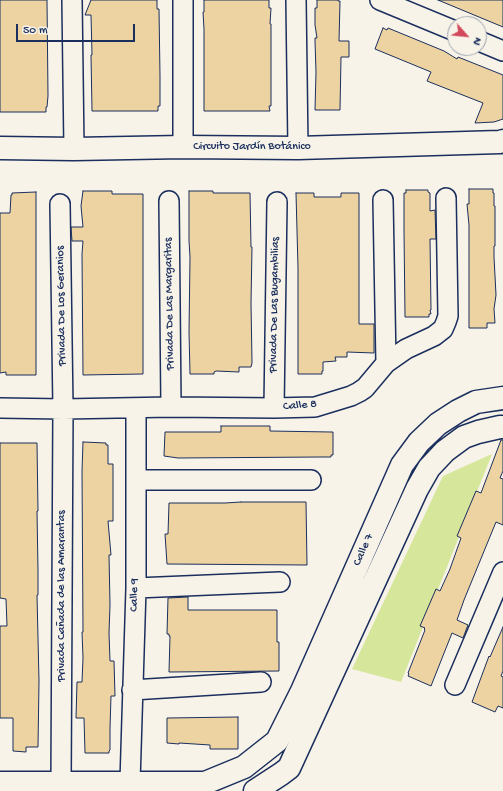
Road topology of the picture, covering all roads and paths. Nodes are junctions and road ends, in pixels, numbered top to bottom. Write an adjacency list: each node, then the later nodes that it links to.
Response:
1 (72, 0): 12 (street)
2 (183, 0): 9 (street)
3 (296, 0): 11 (street)
4 (380, 0): 5 (street)
5 (447, 28)
6 (487, 44): 7 (street)
7 (503, 50)
8 (503, 141): 11 (main road, Circuito Jardín Botánico)
9 (183, 147): 11 (main road, Circuito Jardín Botánico); 12 (main road, Circuito Jardín Botánico)
10 (0, 148): 12 (main road, Circuito Jardín Botánico)
11 (298, 148)
12 (74, 149)
13 (446, 198): 18 (street, Calle 8)
14 (383, 200): 18 (street)
15 (169, 201): 20 (street, Privada De Las Margaritas)
16 (277, 202): 23 (street, Privada De Las Bugambilias)
17 (60, 204): 24 (street, Privada De Los Geranios)
18 (386, 363): 23 (street, Calle 8)
19 (503, 398): 34 (main road, Calle 7)
20 (171, 407): 22 (street, Calle 8); 23 (street, Calle 8)
21 (0, 408): 24 (street, Calle 8)
22 (136, 408): 24 (street, Calle 8); 26 (street, Calle 9)
23 (274, 408)
24 (63, 409): 38 (street, Privada Cañada de las Amarantas)
25 (503, 427): 35 (main road, Calle 7)
26 (136, 480): 27 (street); 30 (street, Calle 9)
27 (311, 480)
28 (503, 572): 32 (street)
29 (280, 582): 30 (street)
30 (136, 588): 33 (street, Calle 9)
31 (261, 682): 33 (street)
32 (455, 685)
33 (132, 690): 36 (street, Calle 9)
34 (269, 747): 35 (main road); 36 (main road, Calle 7)
35 (289, 768): 40 (main road); 41 (main road, Calle 7)
36 (130, 782): 38 (main road)
37 (0, 783): 39 (main road)
38 (61, 783): 39 (main road)
39 (32, 787)
40 (255, 791)
41 (287, 791)

